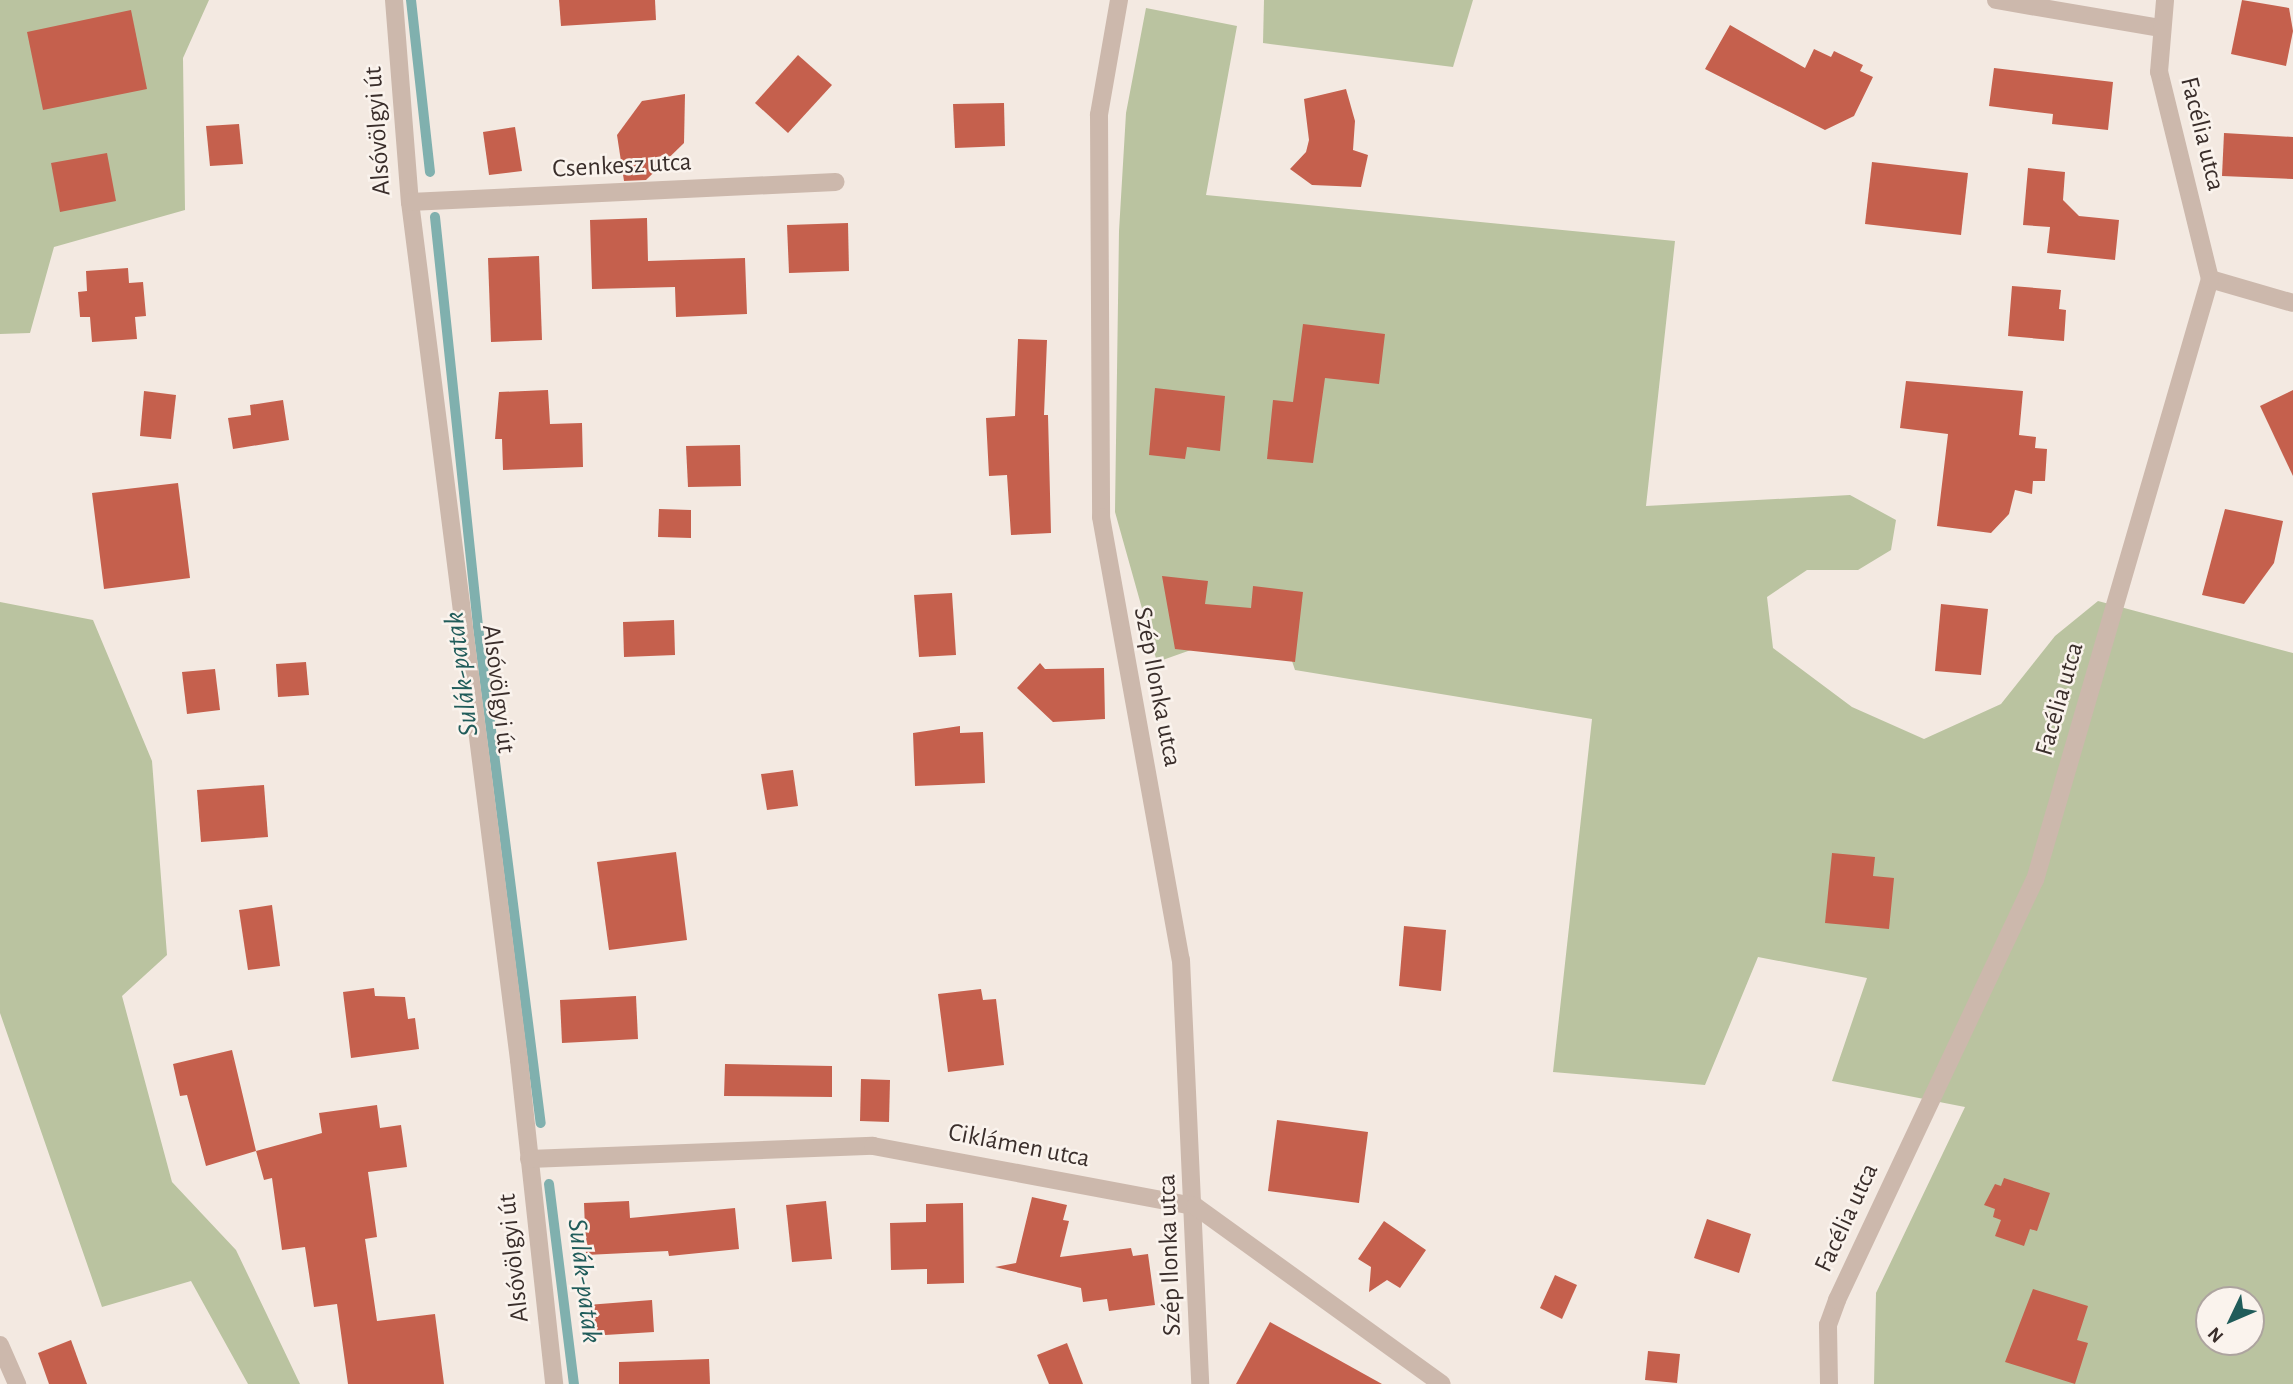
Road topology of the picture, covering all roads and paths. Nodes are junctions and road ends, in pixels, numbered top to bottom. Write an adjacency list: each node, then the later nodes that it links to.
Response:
1 (394, 0): 7 (street, Alsóvölgyi út)
2 (1119, 0): 11 (street, Szép Ilonka utca)
3 (1996, 0): 5 (street)
4 (2165, 0): 5 (street, Facélia utca)
5 (2160, 28): 8 (street, Facélia utca)
6 (836, 182): 7 (street, Csenkesz utca)
7 (410, 202): 10 (street, Alsóvölgyi út)
8 (2210, 279): 9 (street); 17 (street, Facélia utca)
9 (2293, 303)
10 (529, 1159): 11 (street, Ciklámen utca); 14 (street, Alsóvölgyi út)
11 (1195, 1206): 15 (street, Szép Ilonka utca); 16 (street, Ciklámen utca)
12 (0, 1345): 13 (street)
13 (17, 1384)
14 (554, 1384)
15 (1200, 1384)
16 (1442, 1384)
17 (1829, 1384)

